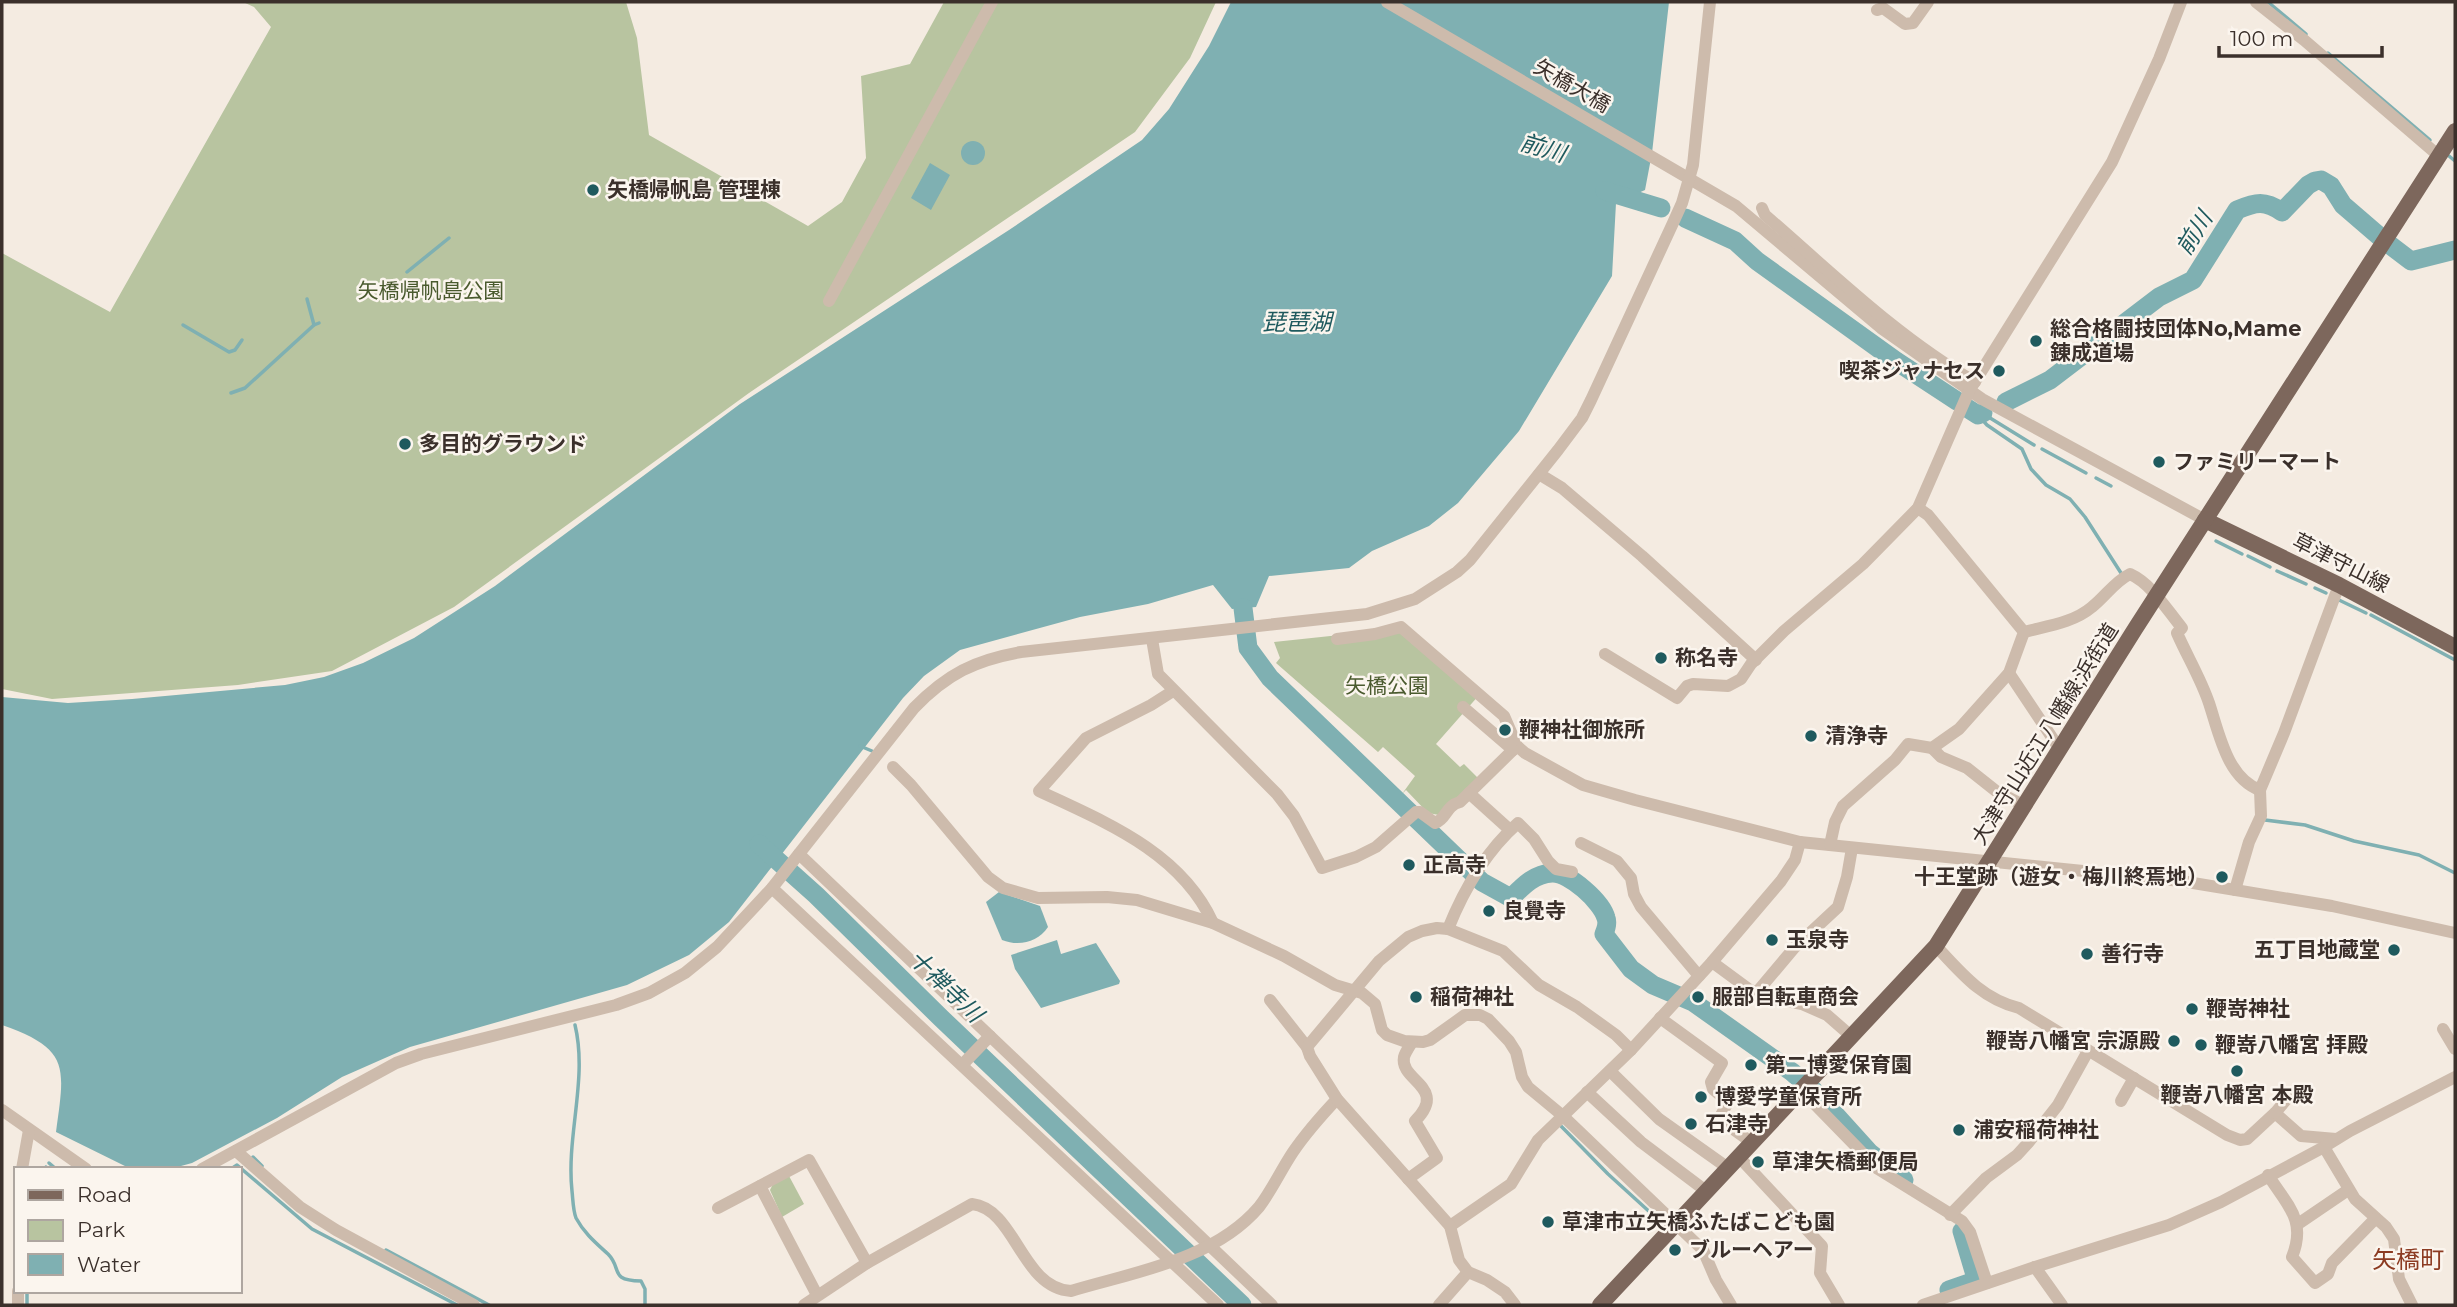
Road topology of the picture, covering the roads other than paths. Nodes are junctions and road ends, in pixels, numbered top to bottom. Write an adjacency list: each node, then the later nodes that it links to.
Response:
1 (992, 2): 12 (street)
2 (1387, 2): 10 (street, 矢橋大橋)
3 (1710, 2): 10 (street)
4 (1928, 2): 7 (street)
5 (2181, 2): 13 (street)
6 (2256, 2): 9 (street)
7 (1877, 10)
8 (2455, 131): 9 (main road, 大津守山近江八幡線;浜街道)
9 (2439, 156): 16 (main road, 大津守山近江八幡線;浜街道)
10 (1690, 178): 13 (street, 矢橋大橋); 14 (street)
11 (1762, 208): 13 (street)
12 (829, 301)
13 (1970, 390): 15 (street); 16 (street)
14 (1539, 474): 20 (street); 24 (street)
15 (1918, 508): 19 (street); 24 (street)
16 (2206, 520): 17 (main road, 草津守山線); 18 (main road, 大津守山近江八幡線;浜街道)
17 (2340, 585): 22 (main road, 草津守山線); 32 (street)
18 (2156, 596): 19 (street); 30 (main road, 大津守山近江八幡線;浜街道); 32 (street)
19 (2024, 632): 25 (street)
20 (1152, 639): 26 (street); 40 (street)
21 (1337, 639): 28 (street)
22 (2455, 646)
23 (1605, 654): 24 (street)
24 (1756, 660)
25 (2008, 673): 29 (street); 30 (street)
26 (1173, 691): 33 (street); 45 (street)
27 (1463, 707): 28 (street)
28 (1515, 748): 33 (street); 36 (street)
29 (1932, 748): 34 (street); 38 (street)
30 (2059, 748): 34 (main road, 大津守山近江八幡線;浜街道)
31 (893, 767): 45 (street)
32 (2260, 790): 44 (street)
33 (1469, 793): 35 (street)
34 (2025, 806): 41 (main road, 大津守山近江八幡線;浜街道)
35 (1510, 830): 42 (street); 46 (street)
36 (1800, 842): 38 (street); 49 (street)
37 (1581, 843): 50 (street)
38 (1830, 845): 39 (street)
39 (1852, 848): 41 (street); 52 (street)
40 (798, 855): 43 (street); 57 (street)
41 (1991, 860): 44 (street); 48 (main road, 大津守山近江八幡線;浜街道)
42 (1572, 872)
43 (773, 886): 63 (street); 79 (street)
44 (2235, 890): 47 (street)
45 (1213, 923): 51 (street)
46 (1448, 929): 51 (street); 60 (street)
47 (2455, 933)
48 (1936, 946): 56 (main road, 大津守山近江八幡線;浜街道); 62 (street)
49 (1712, 962): 50 (street); 52 (street)
50 (1699, 976): 54 (street)
51 (1356, 990): 58 (street); 59 (street)
52 (1757, 992): 56 (street)
53 (1270, 1000): 59 (street)
54 (1660, 1017): 60 (street); 77 (street)
55 (2443, 1029): 61 (street)
56 (1851, 1036): 67 (main road, 大津守山近江八幡線;浜街道)
57 (988, 1038): 63 (street); 95 (street)
58 (1412, 1042): 74 (street); 85 (street)
59 (1307, 1047): 70 (street)
60 (1631, 1049): 64 (street)
61 (2455, 1049)
62 (2088, 1051): 66 (street); 90 (street)
63 (964, 1063): 96 (street)
64 (1610, 1071): 68 (street); 80 (street)
65 (2455, 1077): 76 (street)
66 (2134, 1078): 71 (street); 73 (street)
67 (1804, 1085): 77 (main road, 大津守山近江八幡線;浜街道); 90 (street)
68 (1587, 1092): 74 (street); 88 (street)
69 (2291, 1094): 73 (street)
70 (1337, 1099): 85 (street); 95 (street)
71 (2121, 1101)
72 (2, 1110): 75 (street)
73 (2275, 1113): 76 (street)
74 (1563, 1116): 92 (street); 94 (street)
75 (29, 1130): 81 (street); 82 (street)
76 (2337, 1139): 78 (street)
77 (1751, 1142): 80 (main road, 大津守山近江八幡線;浜街道)
78 (2324, 1147): 84 (street); 87 (street)
79 (236, 1151): 83 (street); 102 (street)
80 (1733, 1162): 88 (main road, 大津守山近江八幡線;浜街道); 110 (street)
81 (22, 1167)
82 (83, 1167)
83 (206, 1167)
84 (2268, 1175): 93 (street); 98 (street)
85 (1408, 1179): 94 (street)
86 (760, 1186): 89 (street); 97 (street); 101 (street)
87 (2348, 1190): 91 (street); 93 (street)
88 (1706, 1191): 92 (main road, 大津守山近江八幡線;浜街道)
89 (718, 1208)
90 (1950, 1215): 100 (street)
91 (2375, 1219): 93 (street); 113 (street)
92 (1676, 1224): 108 (main road, 大津守山近江八幡線;浜街道); 109 (street)
93 (2298, 1224)
94 (1450, 1226): 99 (street)
95 (1207, 1247): 96 (street); 105 (street)
96 (1173, 1260): 97 (street); 104 (street)
97 (867, 1263): 101 (street)
98 (2035, 1267): 100 (street); 112 (street)
99 (1468, 1272): 106 (street); 107 (street)
100 (1987, 1283): 111 (street)
101 (817, 1295): 103 (street)
102 (474, 1305)
103 (804, 1305)
104 (1219, 1305)
105 (1272, 1305)
106 (1439, 1305)
107 (1514, 1305)
108 (1600, 1305)
109 (1731, 1305)
110 (1839, 1305)
111 (1923, 1305)
112 (2062, 1305)
113 (2412, 1305)

